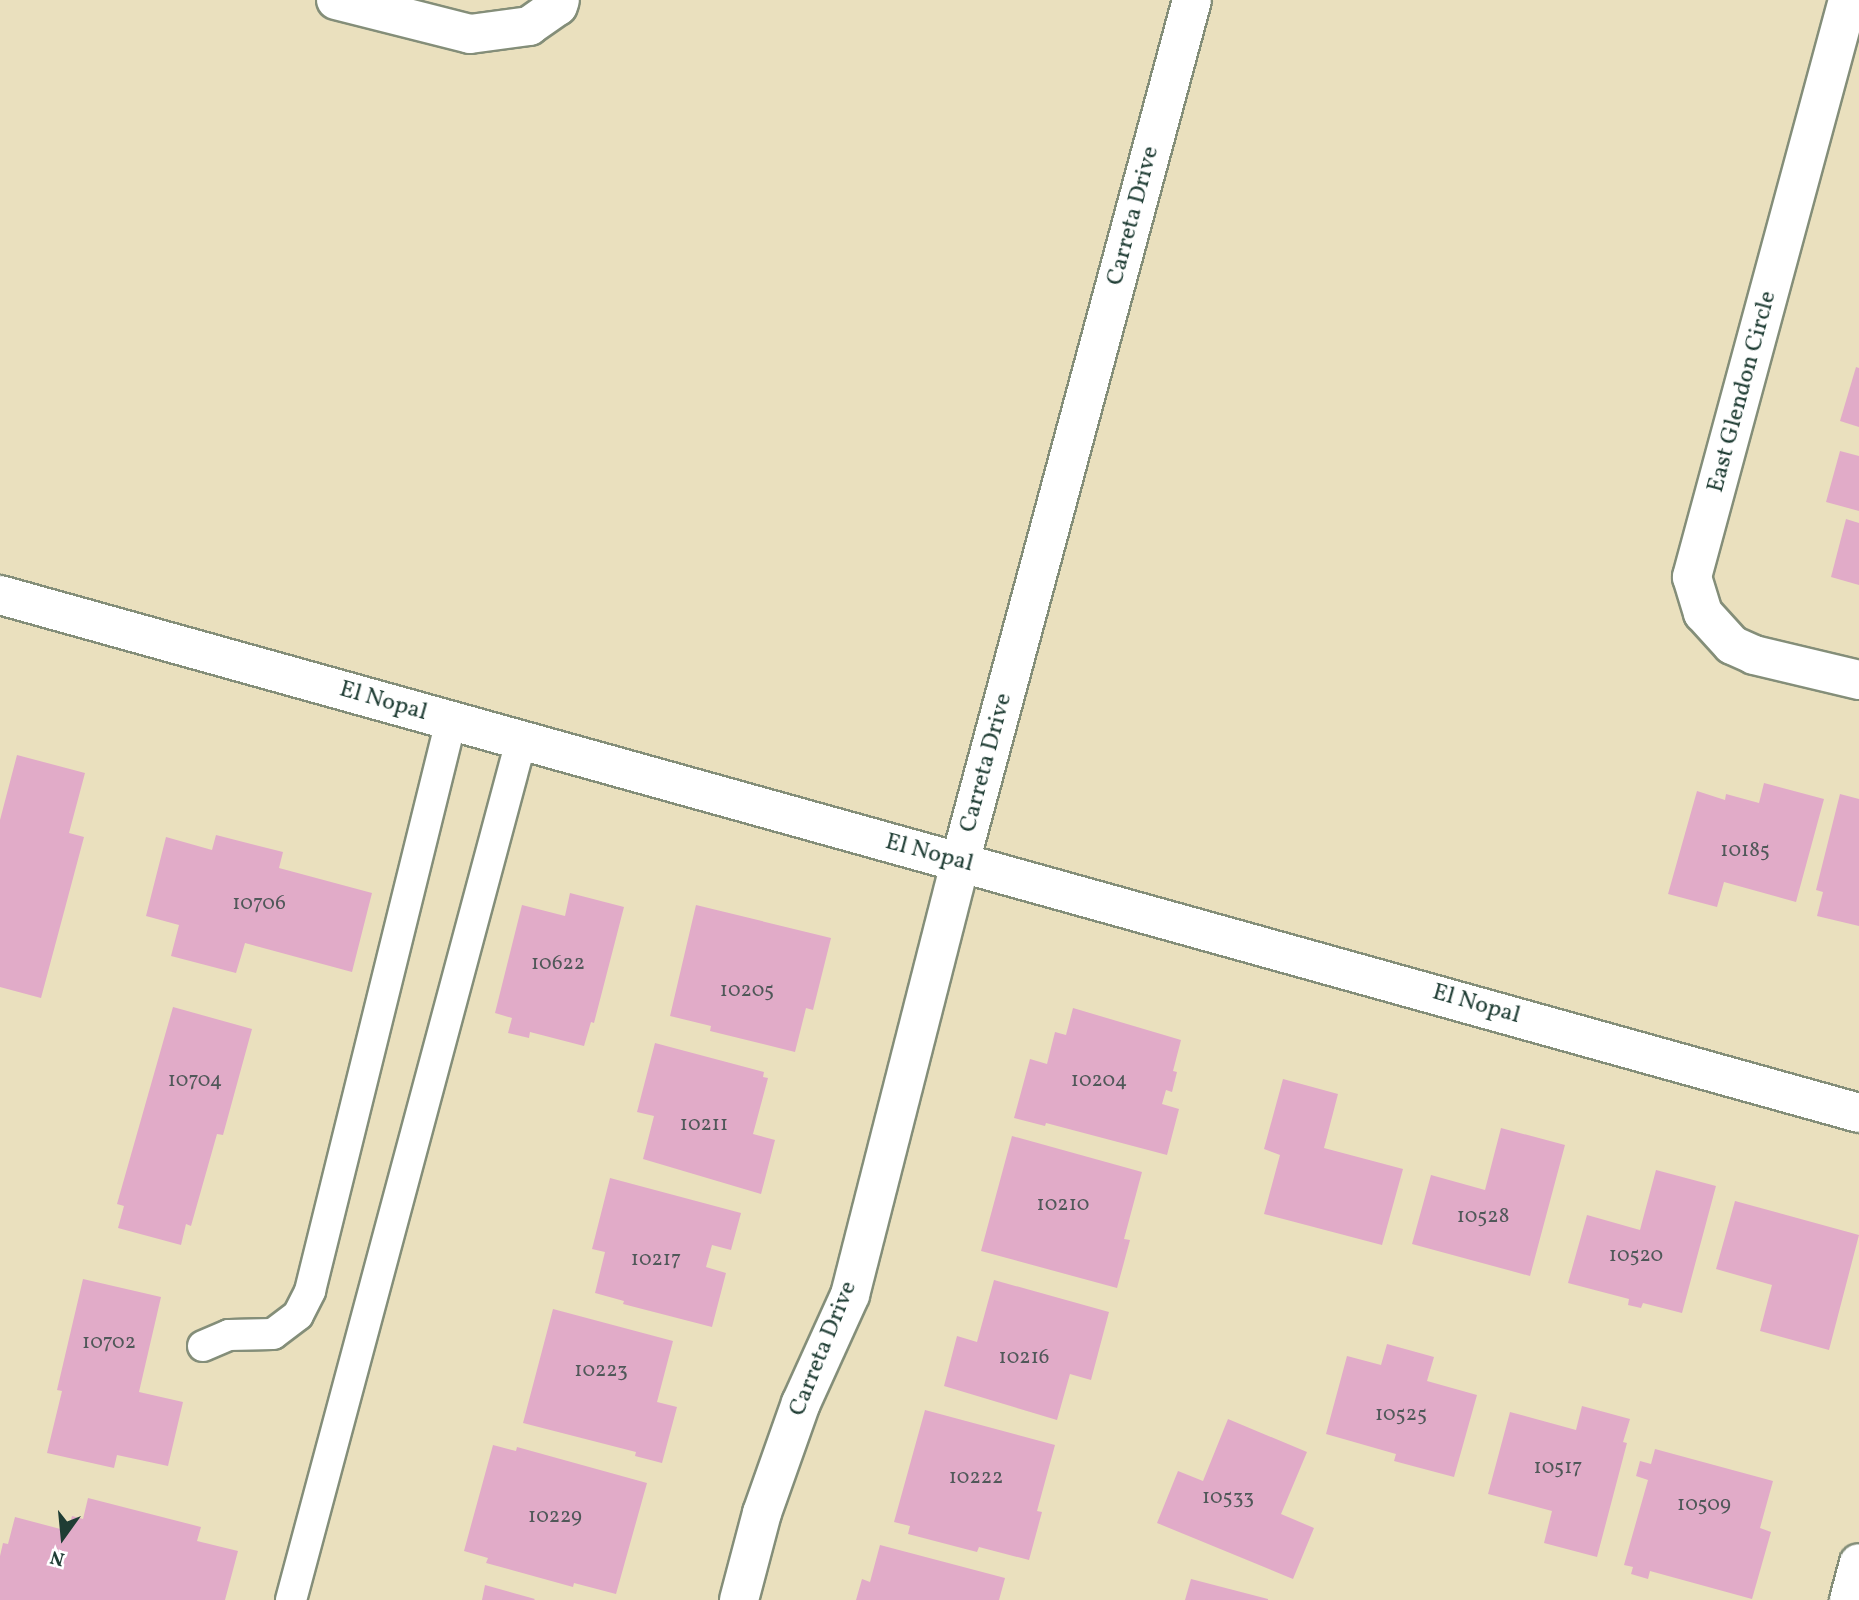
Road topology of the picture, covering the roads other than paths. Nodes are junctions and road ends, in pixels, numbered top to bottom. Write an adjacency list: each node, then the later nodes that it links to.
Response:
1 (336, 0): 2 (street)
2 (560, 0)
3 (1192, 0): 9 (street, Carreta Drive)
4 (1848, 0): 6 (street, East Glendon Circle)
5 (0, 595): 7 (street, El Nopal)
6 (1859, 680)
7 (451, 721): 8 (street, El Nopal); 11 (lane)
8 (521, 741): 9 (street, El Nopal); 13 (lane)
9 (960, 862): 10 (street, El Nopal); 14 (street, Carreta Drive)
10 (1859, 1112)
11 (203, 1346)
12 (1859, 1563): 15 (street)
13 (291, 1600)
14 (739, 1600)
15 (1849, 1600)

